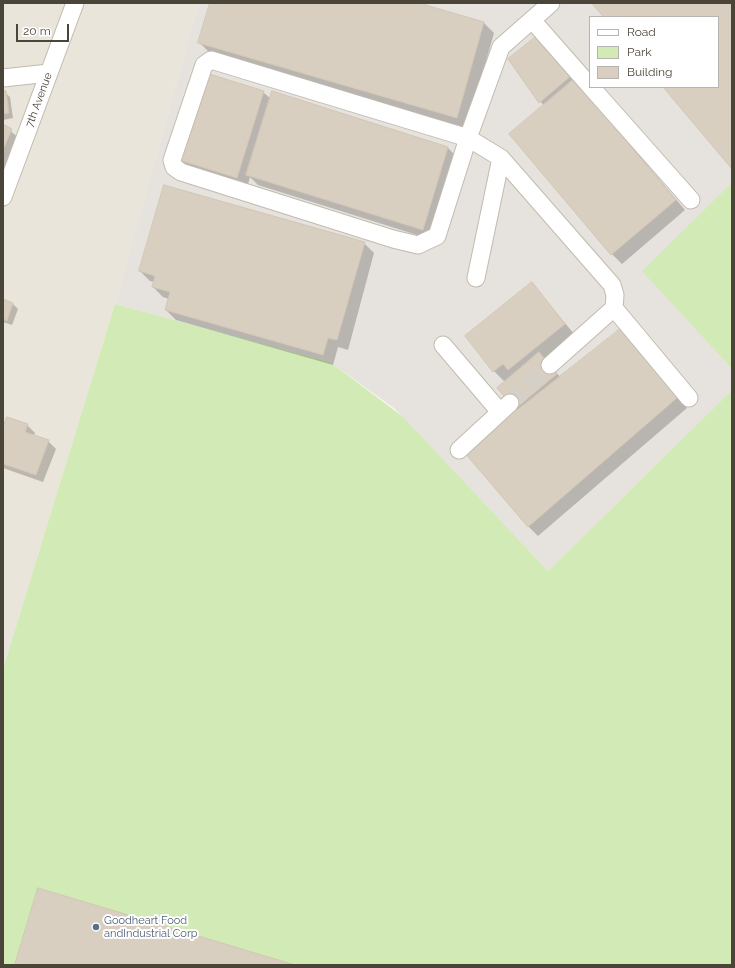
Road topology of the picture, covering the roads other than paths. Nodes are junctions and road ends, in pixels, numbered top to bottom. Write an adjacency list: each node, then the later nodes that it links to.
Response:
1 (75, 3): 4 (street, 7th Avenue)
2 (550, 3): 3 (street)
3 (532, 20): 6 (street); 8 (street)
4 (49, 73): 5 (street); 10 (street, 7th Avenue)
5 (3, 78)
6 (589, 84)
7 (593, 88): 11 (street)
8 (468, 138): 8 (street); 9 (street)
9 (501, 158): 12 (street); 13 (street)
10 (3, 196)
11 (691, 200)
12 (476, 278)
13 (614, 308): 15 (street); 16 (street)
14 (443, 345): 17 (street)
15 (550, 366)
16 (689, 398)
17 (459, 450)

